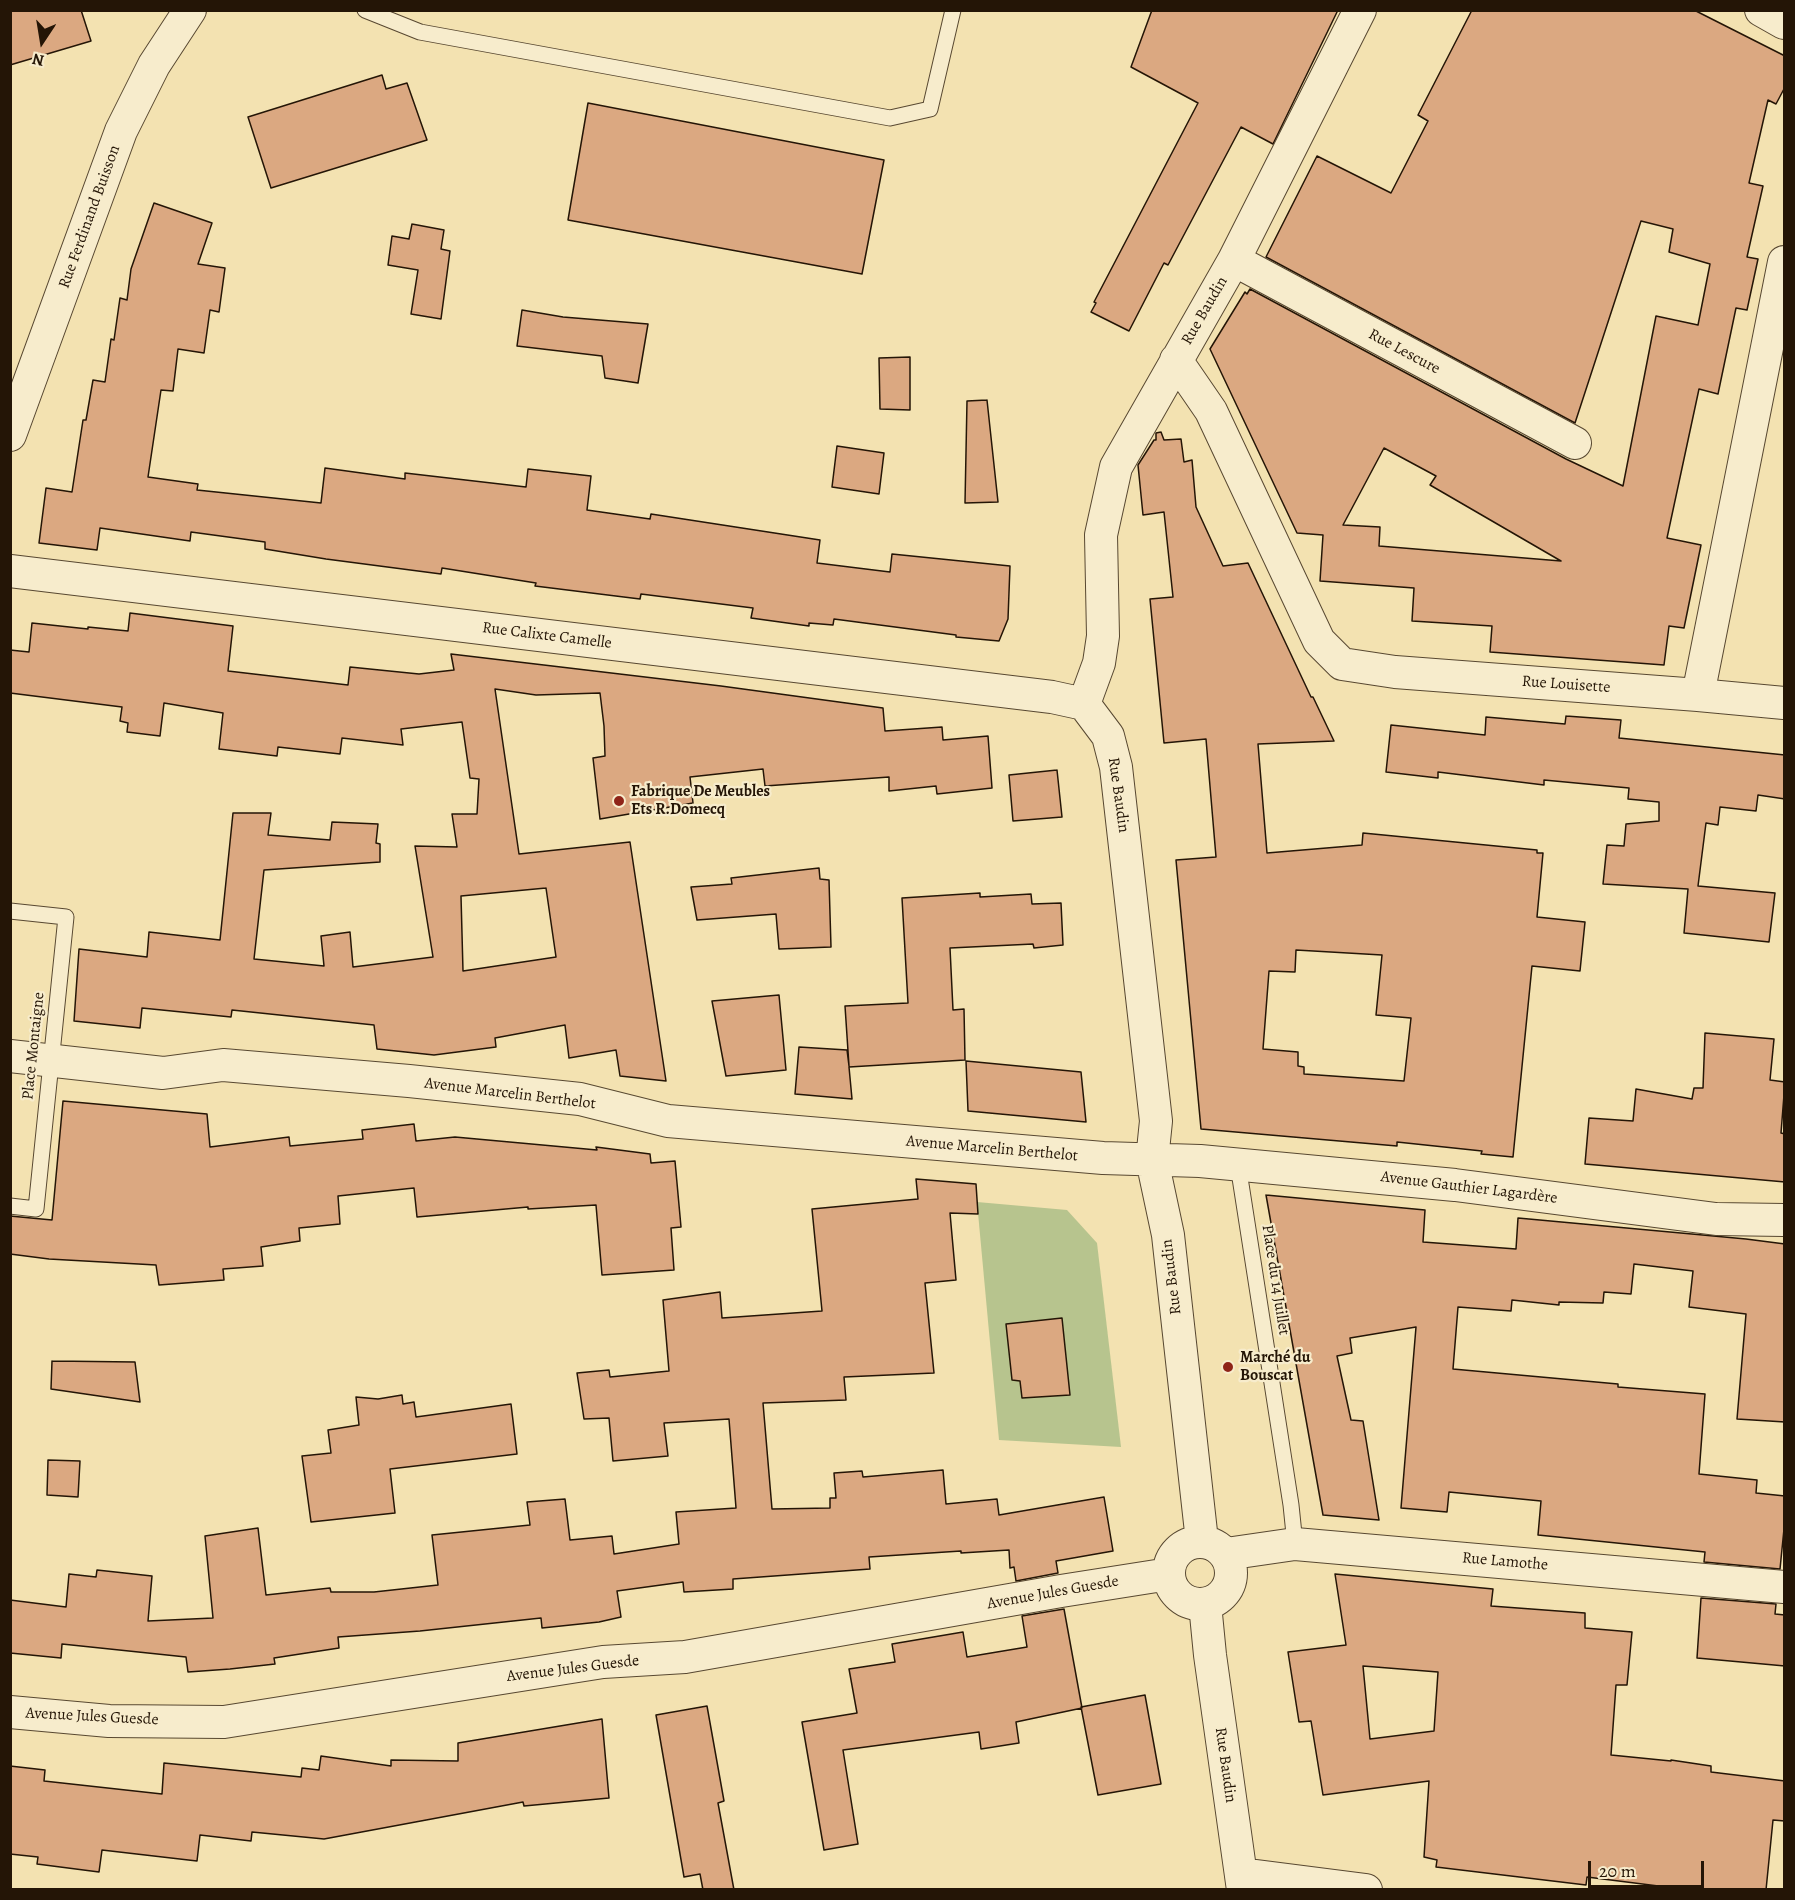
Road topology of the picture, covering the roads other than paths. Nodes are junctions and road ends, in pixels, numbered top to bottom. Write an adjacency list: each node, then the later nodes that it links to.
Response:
1 (190, 10): 10 (street, Rue Ferdinand Buisson)
2 (365, 10): 3 (lane)
3 (953, 10)
4 (1360, 10): 7 (street, Rue Baudin)
5 (1761, 10): 6 (street)
6 (1785, 22)
7 (1234, 260): 9 (street, Rue Baudin); 11 (street, Rue Lescure)
8 (1785, 262): 13 (street)
9 (1176, 360): 13 (street, Rue Louisette); 15 (street, Rue Baudin)
10 (10, 435)
11 (1575, 443)
12 (10, 571): 15 (street, Rue Calixte Camelle)
13 (1698, 695): 14 (street, Rue Louisette)
14 (1785, 703)
15 (1084, 704): 19 (street, Rue Baudin)
16 (10, 911): 18 (lane, Place Montaigne)
17 (10, 1056): 18 (street, Avenue Marcelin Berthelot)
18 (51, 1059): 19 (street, Avenue Marcelin Berthelot); 21 (lane, Place Montaigne)
19 (1152, 1160): 20 (street, Avenue Gauthier Lagardère); 24 (street, Rue Baudin)
20 (1238, 1165): 22 (street, Avenue Gauthier Lagardère); 23 (lane, Place du 14 Juillet)
21 (10, 1206)
22 (1785, 1220)
23 (1295, 1544): 24 (street, Rue Lamothe); 26 (street, Rue Lamothe)
24 (1214, 1548): 25 (street); 27 (street)
25 (1169, 1574): 27 (street); 28 (street, Avenue Jules Guesde)
26 (1785, 1587)
27 (1205, 1604): 29 (street, Rue Baudin)
28 (10, 1712)
29 (1242, 1882): 30 (street)
30 (1366, 1890)

